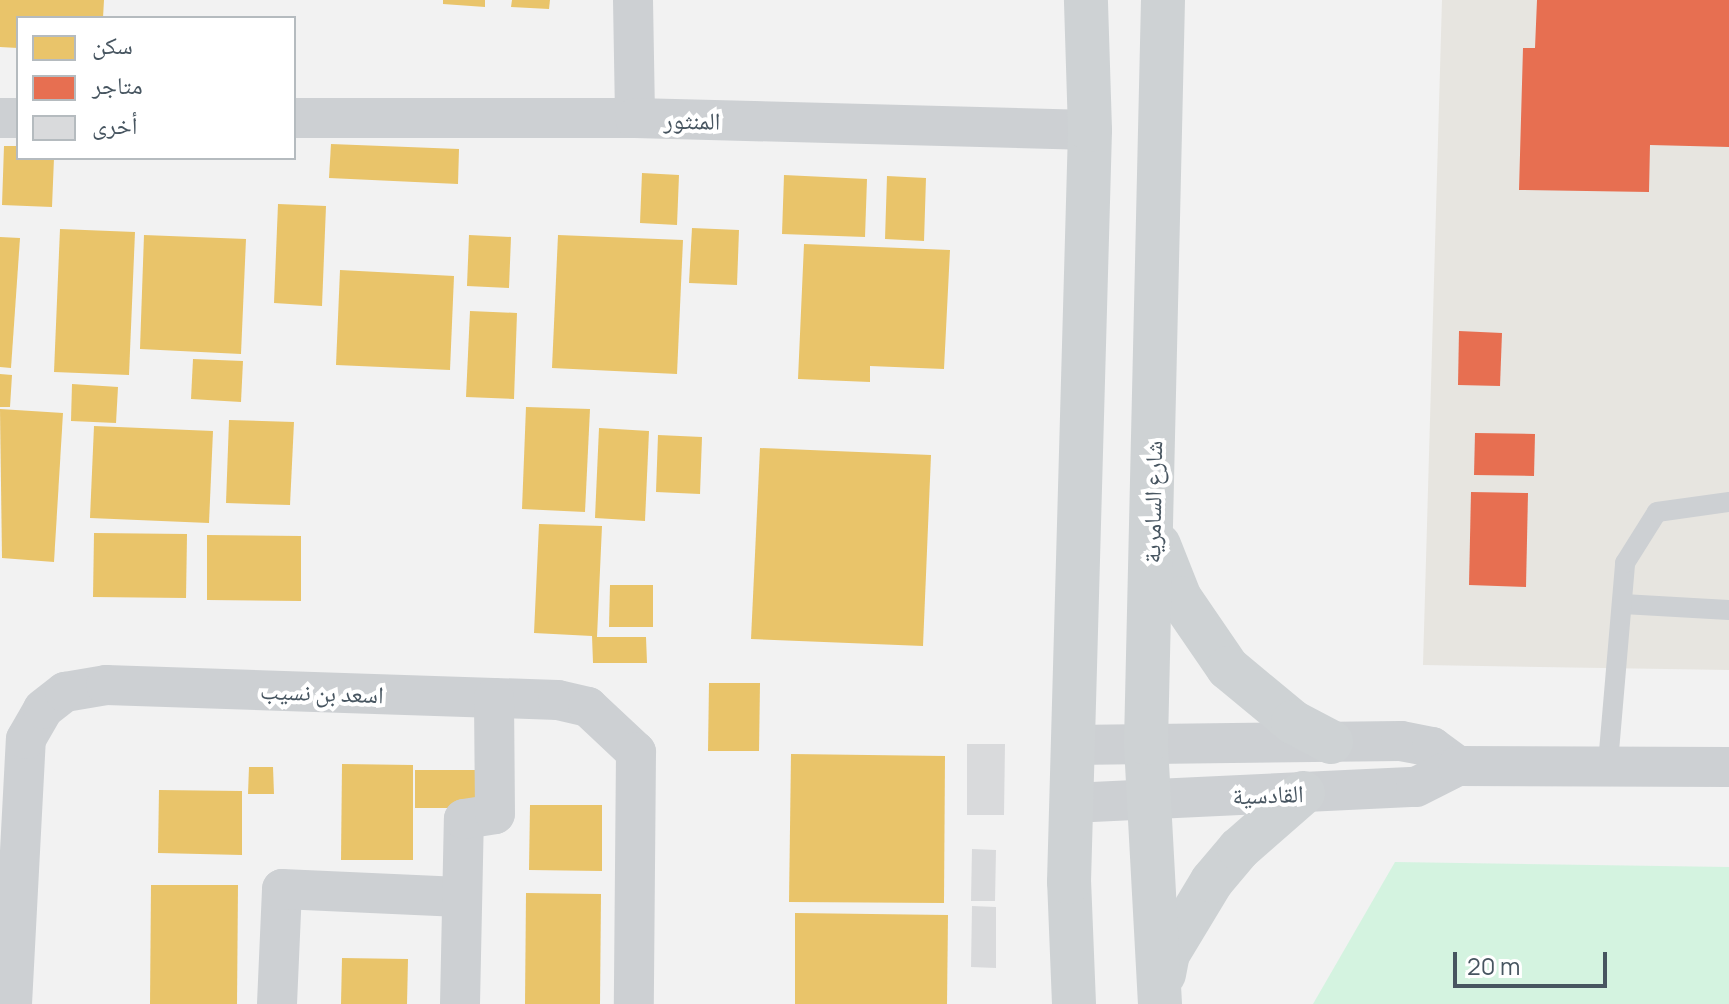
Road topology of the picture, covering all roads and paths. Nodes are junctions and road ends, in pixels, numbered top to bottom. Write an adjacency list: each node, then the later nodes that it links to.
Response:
1 (633, 0): 5 (street)
2 (1086, 0): 6 (street)
3 (1163, 0): 8 (street, شارع السامرية)
4 (296, 118): 5 (street, المنثور)
5 (635, 118): 6 (street, المنثور)
6 (1090, 130): 14 (street)
7 (1729, 502): 9 (lane)
8 (1151, 518): 12 (street); 13 (street, شارع السامرية)
9 (1623, 604): 10 (lane); 15 (lane)
10 (1729, 610)
11 (494, 698): 21 (street); 23 (street, اسعد بن نسيب); 26 (street, اسعد بن نسيب)
12 (1331, 742): 13 (street); 16 (street)
13 (1146, 743): 14 (street); 19 (street, شارع السامرية)
14 (1072, 745): 20 (street)
15 (1608, 763): 16 (street, القادسية); 17 (street, القادسية)
16 (1458, 766): 18 (street, القادسية)
17 (1729, 767)
18 (1303, 793): 19 (street, القادسية); 22 (street)
19 (1150, 799): 20 (street, القادسية); 22 (street, شارع السامرية)
20 (1071, 803): 27 (street)
21 (460, 897): 24 (street); 25 (street)
22 (1160, 1000)
23 (12, 1004)
24 (277, 1004)
25 (460, 1004)
26 (634, 1004)
27 (1074, 1004)

